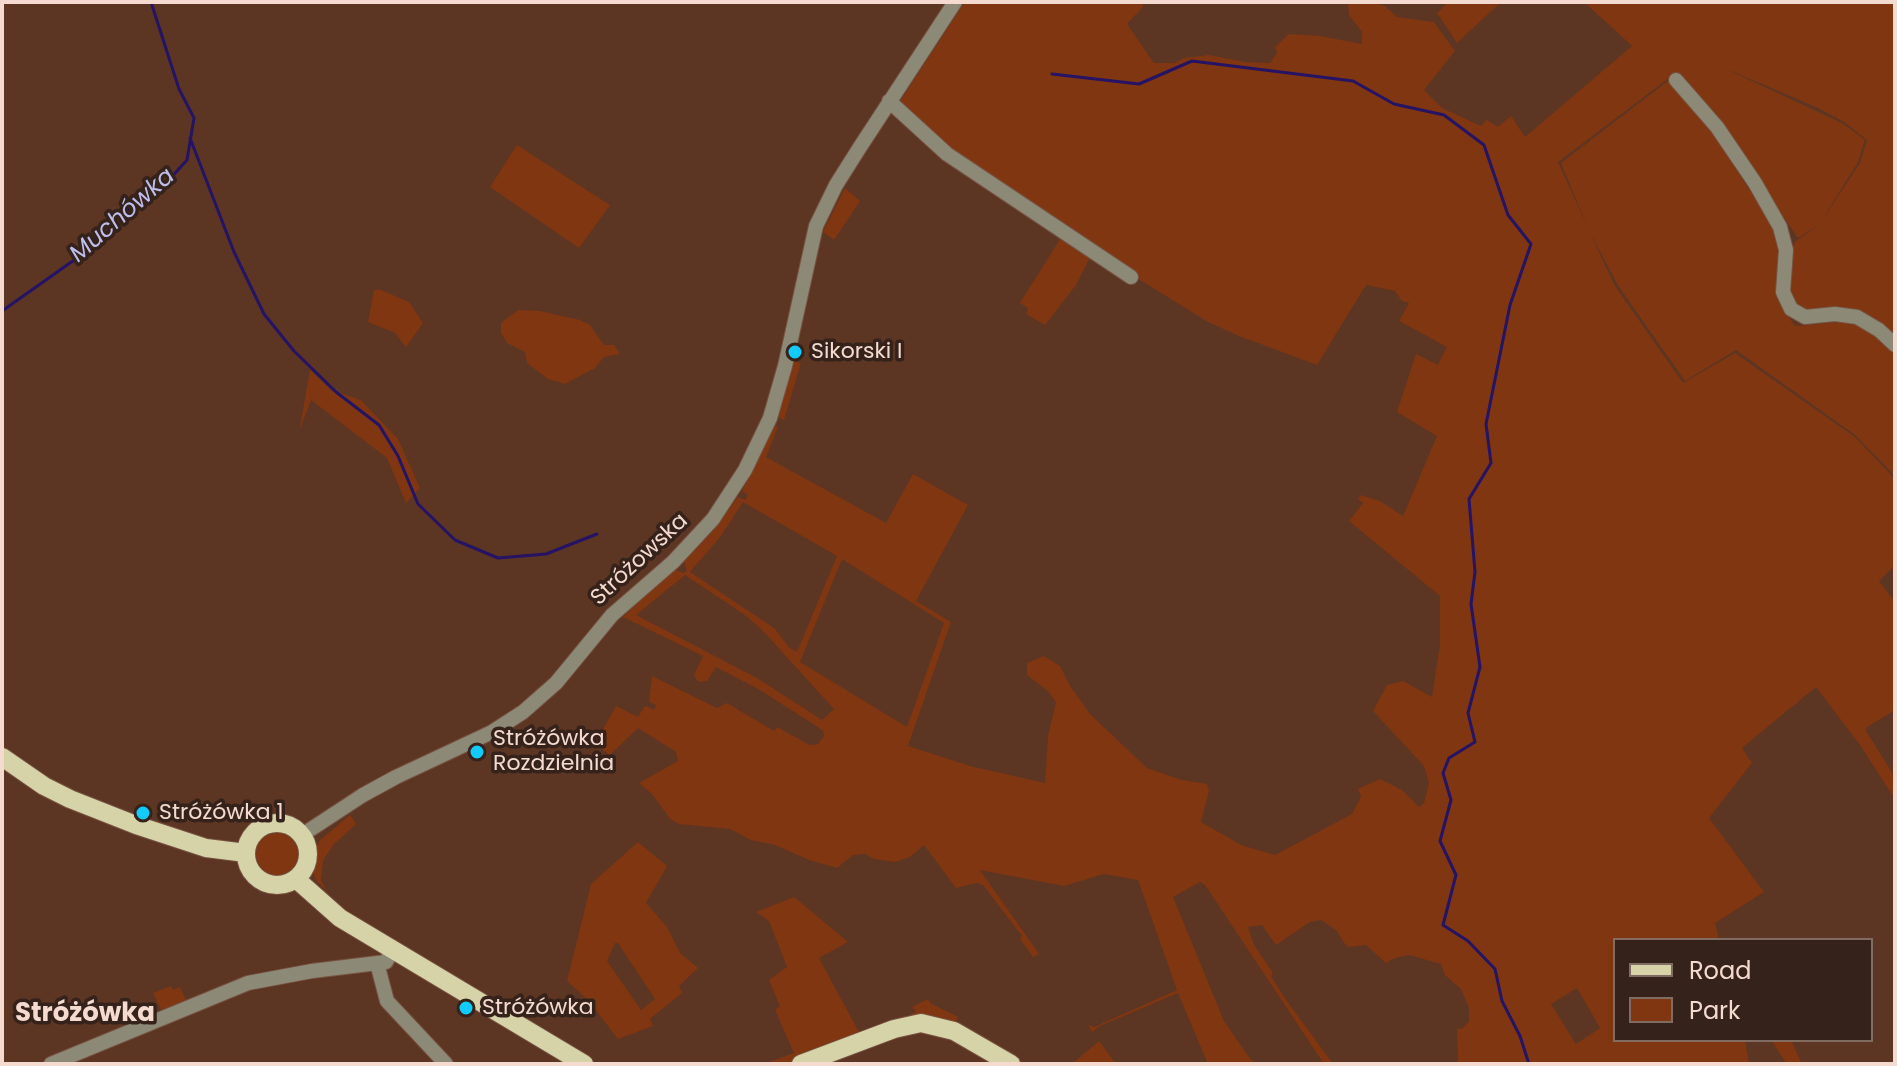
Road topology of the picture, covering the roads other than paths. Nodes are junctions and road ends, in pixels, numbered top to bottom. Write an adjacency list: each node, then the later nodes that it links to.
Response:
1 (955, 2): 3 (street, Stróżowska)
2 (1676, 80): 5 (street)
3 (889, 101): 4 (street); 7 (street, Stróżowska)
4 (1131, 277)
5 (1895, 345)
6 (2, 757): 8 (main road)
7 (302, 835): 8 (main road); 9 (main road)
8 (246, 853): 9 (main road)
9 (296, 879): 10 (main road)
10 (393, 949): 11 (street); 14 (main road)
11 (377, 963): 12 (street); 13 (street)
12 (51, 1064)
13 (446, 1064)
14 (584, 1064)
15 (801, 1064): 16 (main road)
16 (1011, 1064)

